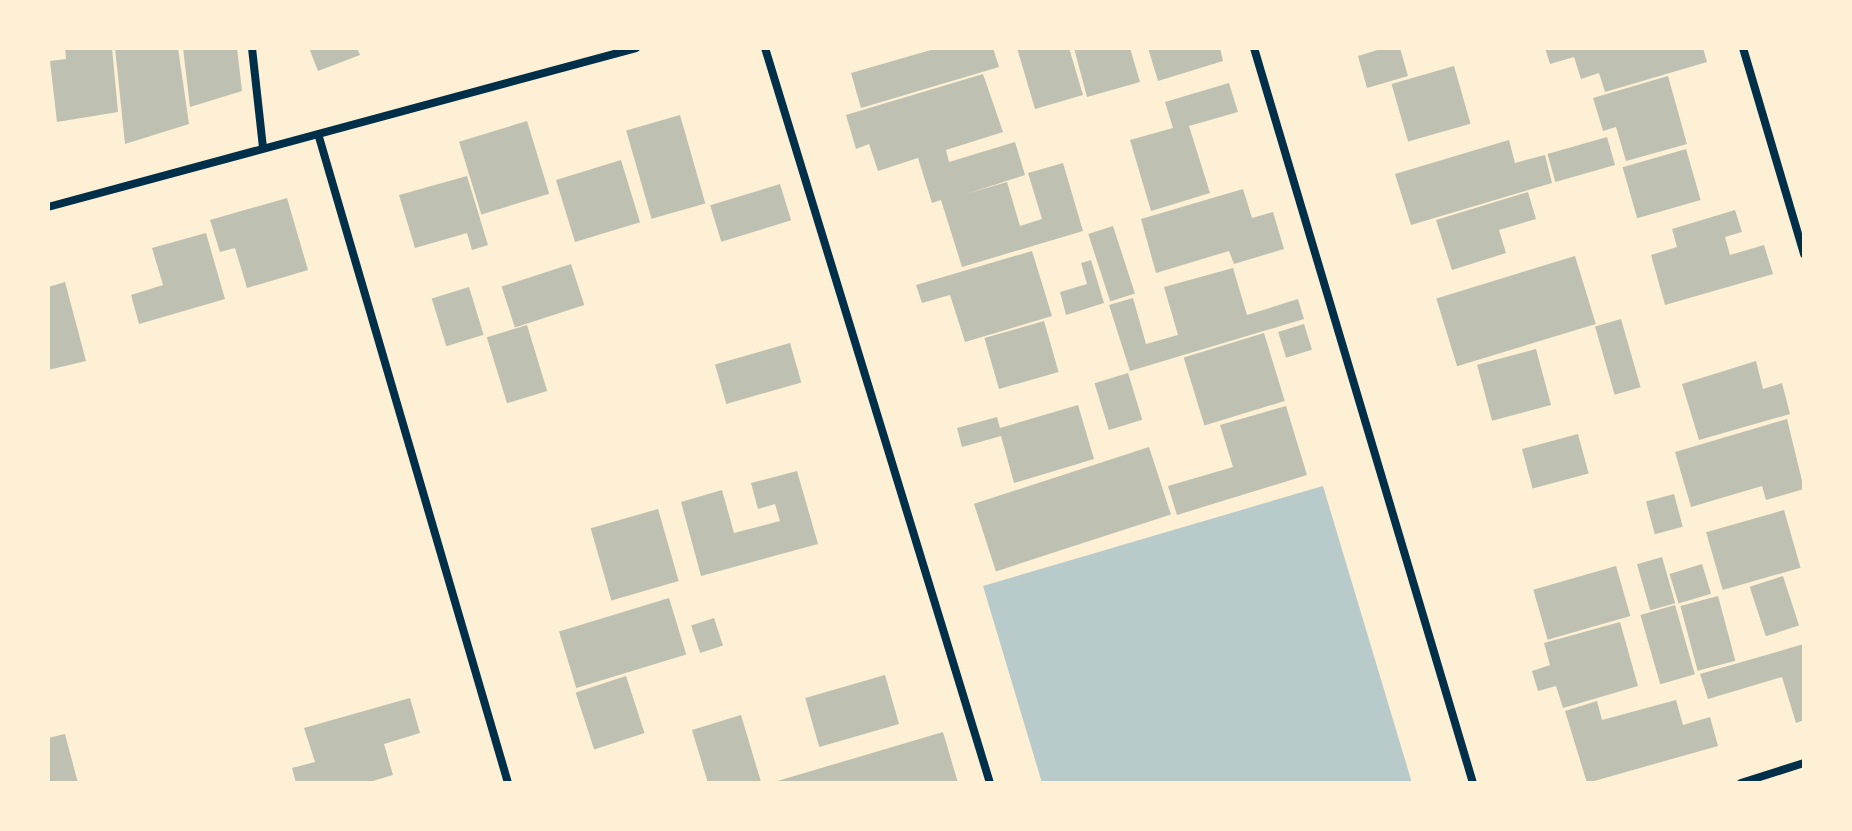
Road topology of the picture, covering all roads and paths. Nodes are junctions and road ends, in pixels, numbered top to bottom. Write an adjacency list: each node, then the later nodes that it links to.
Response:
1 (252, 48): 7 (street)
2 (636, 48): 6 (street)
3 (765, 48): 12 (street)
4 (1254, 48): 13 (street)
5 (1743, 48): 9 (street)
6 (319, 137): 7 (street); 11 (street)
7 (263, 147): 8 (street)
8 (48, 207)
9 (1804, 254)
10 (1804, 763): 14 (street)
11 (508, 783)
12 (990, 783)
13 (1473, 783)
14 (1741, 783)

